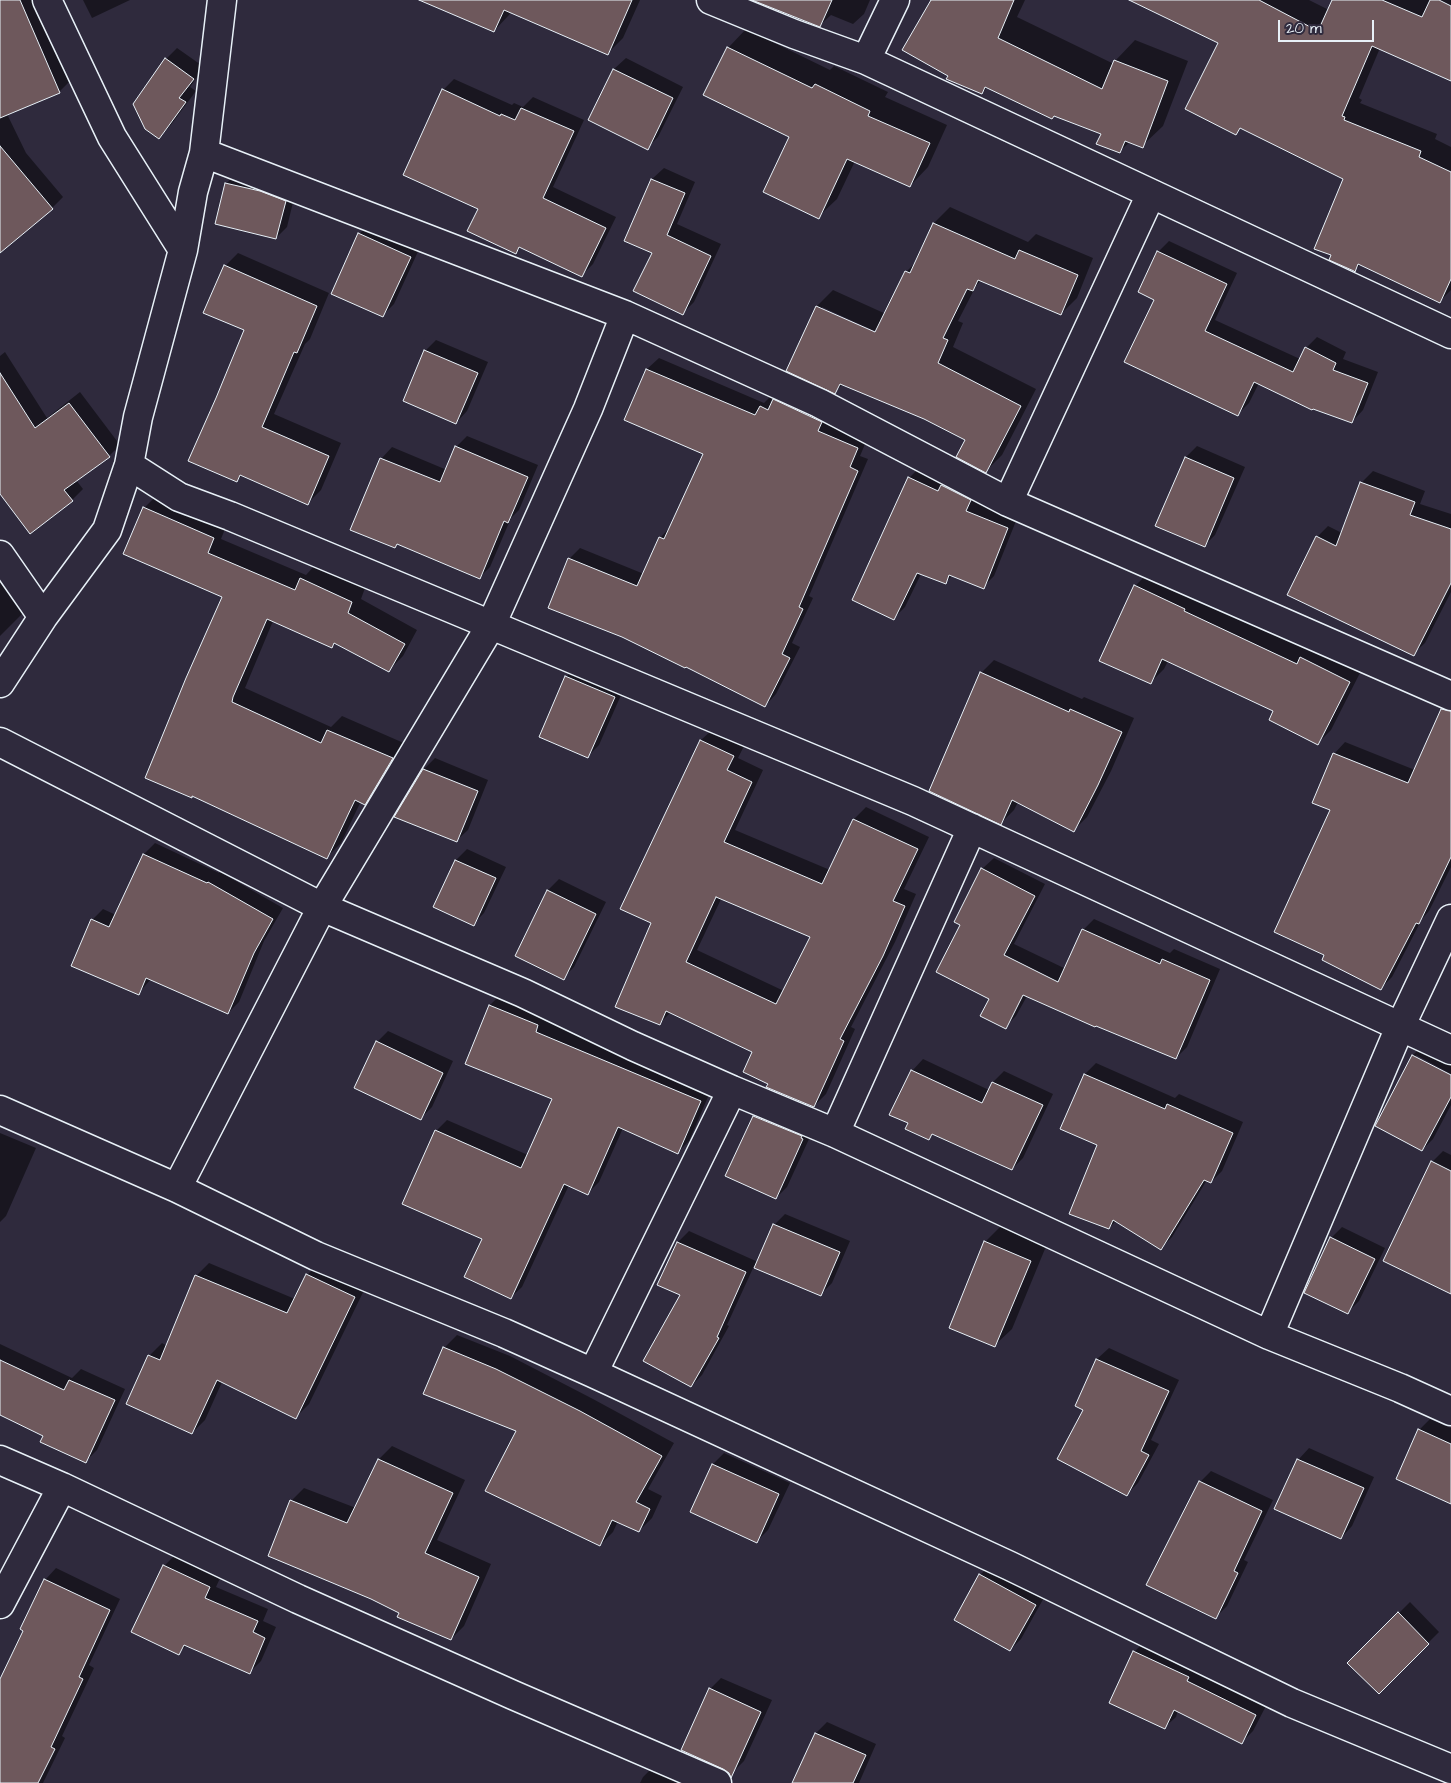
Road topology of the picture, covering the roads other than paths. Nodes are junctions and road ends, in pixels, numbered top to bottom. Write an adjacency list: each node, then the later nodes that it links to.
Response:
1 (47, 0): 8 (street)
2 (222, 0): 6 (street)
3 (711, 0): 5 (street)
4 (895, 0): 5 (street)
5 (866, 60): 7 (street)
6 (204, 153): 8 (street); 9 (street)
7 (1151, 194): 10 (street); 12 (street)
8 (183, 250): 11 (street)
9 (625, 315): 12 (street); 15 (street)
10 (1451, 334)
11 (129, 465): 14 (street); 15 (street)
12 (1008, 502): 17 (street)
13 (0, 555): 14 (street)
14 (43, 617): 16 (street)
15 (491, 625): 19 (street); 20 (street)
16 (0, 683)
17 (1451, 696)
18 (0, 742): 20 (street)
19 (972, 828): 22 (street); 26 (street)
20 (322, 907): 24 (street); 27 (street)
21 (1451, 919): 22 (street)
22 (1400, 1026): 23 (street); 28 (street)
23 (1451, 1050)
24 (732, 1090): 26 (street); 29 (street)
25 (0, 1110): 27 (street)
26 (835, 1133): 28 (street)
27 (177, 1188): 29 (street)
28 (1269, 1336): 30 (street)
29 (593, 1373): 34 (street)
30 (1451, 1411)
31 (0, 1460): 32 (street)
32 (62, 1487): 33 (street); 35 (street)
33 (0, 1604)
34 (1451, 1769)
35 (717, 1783)

